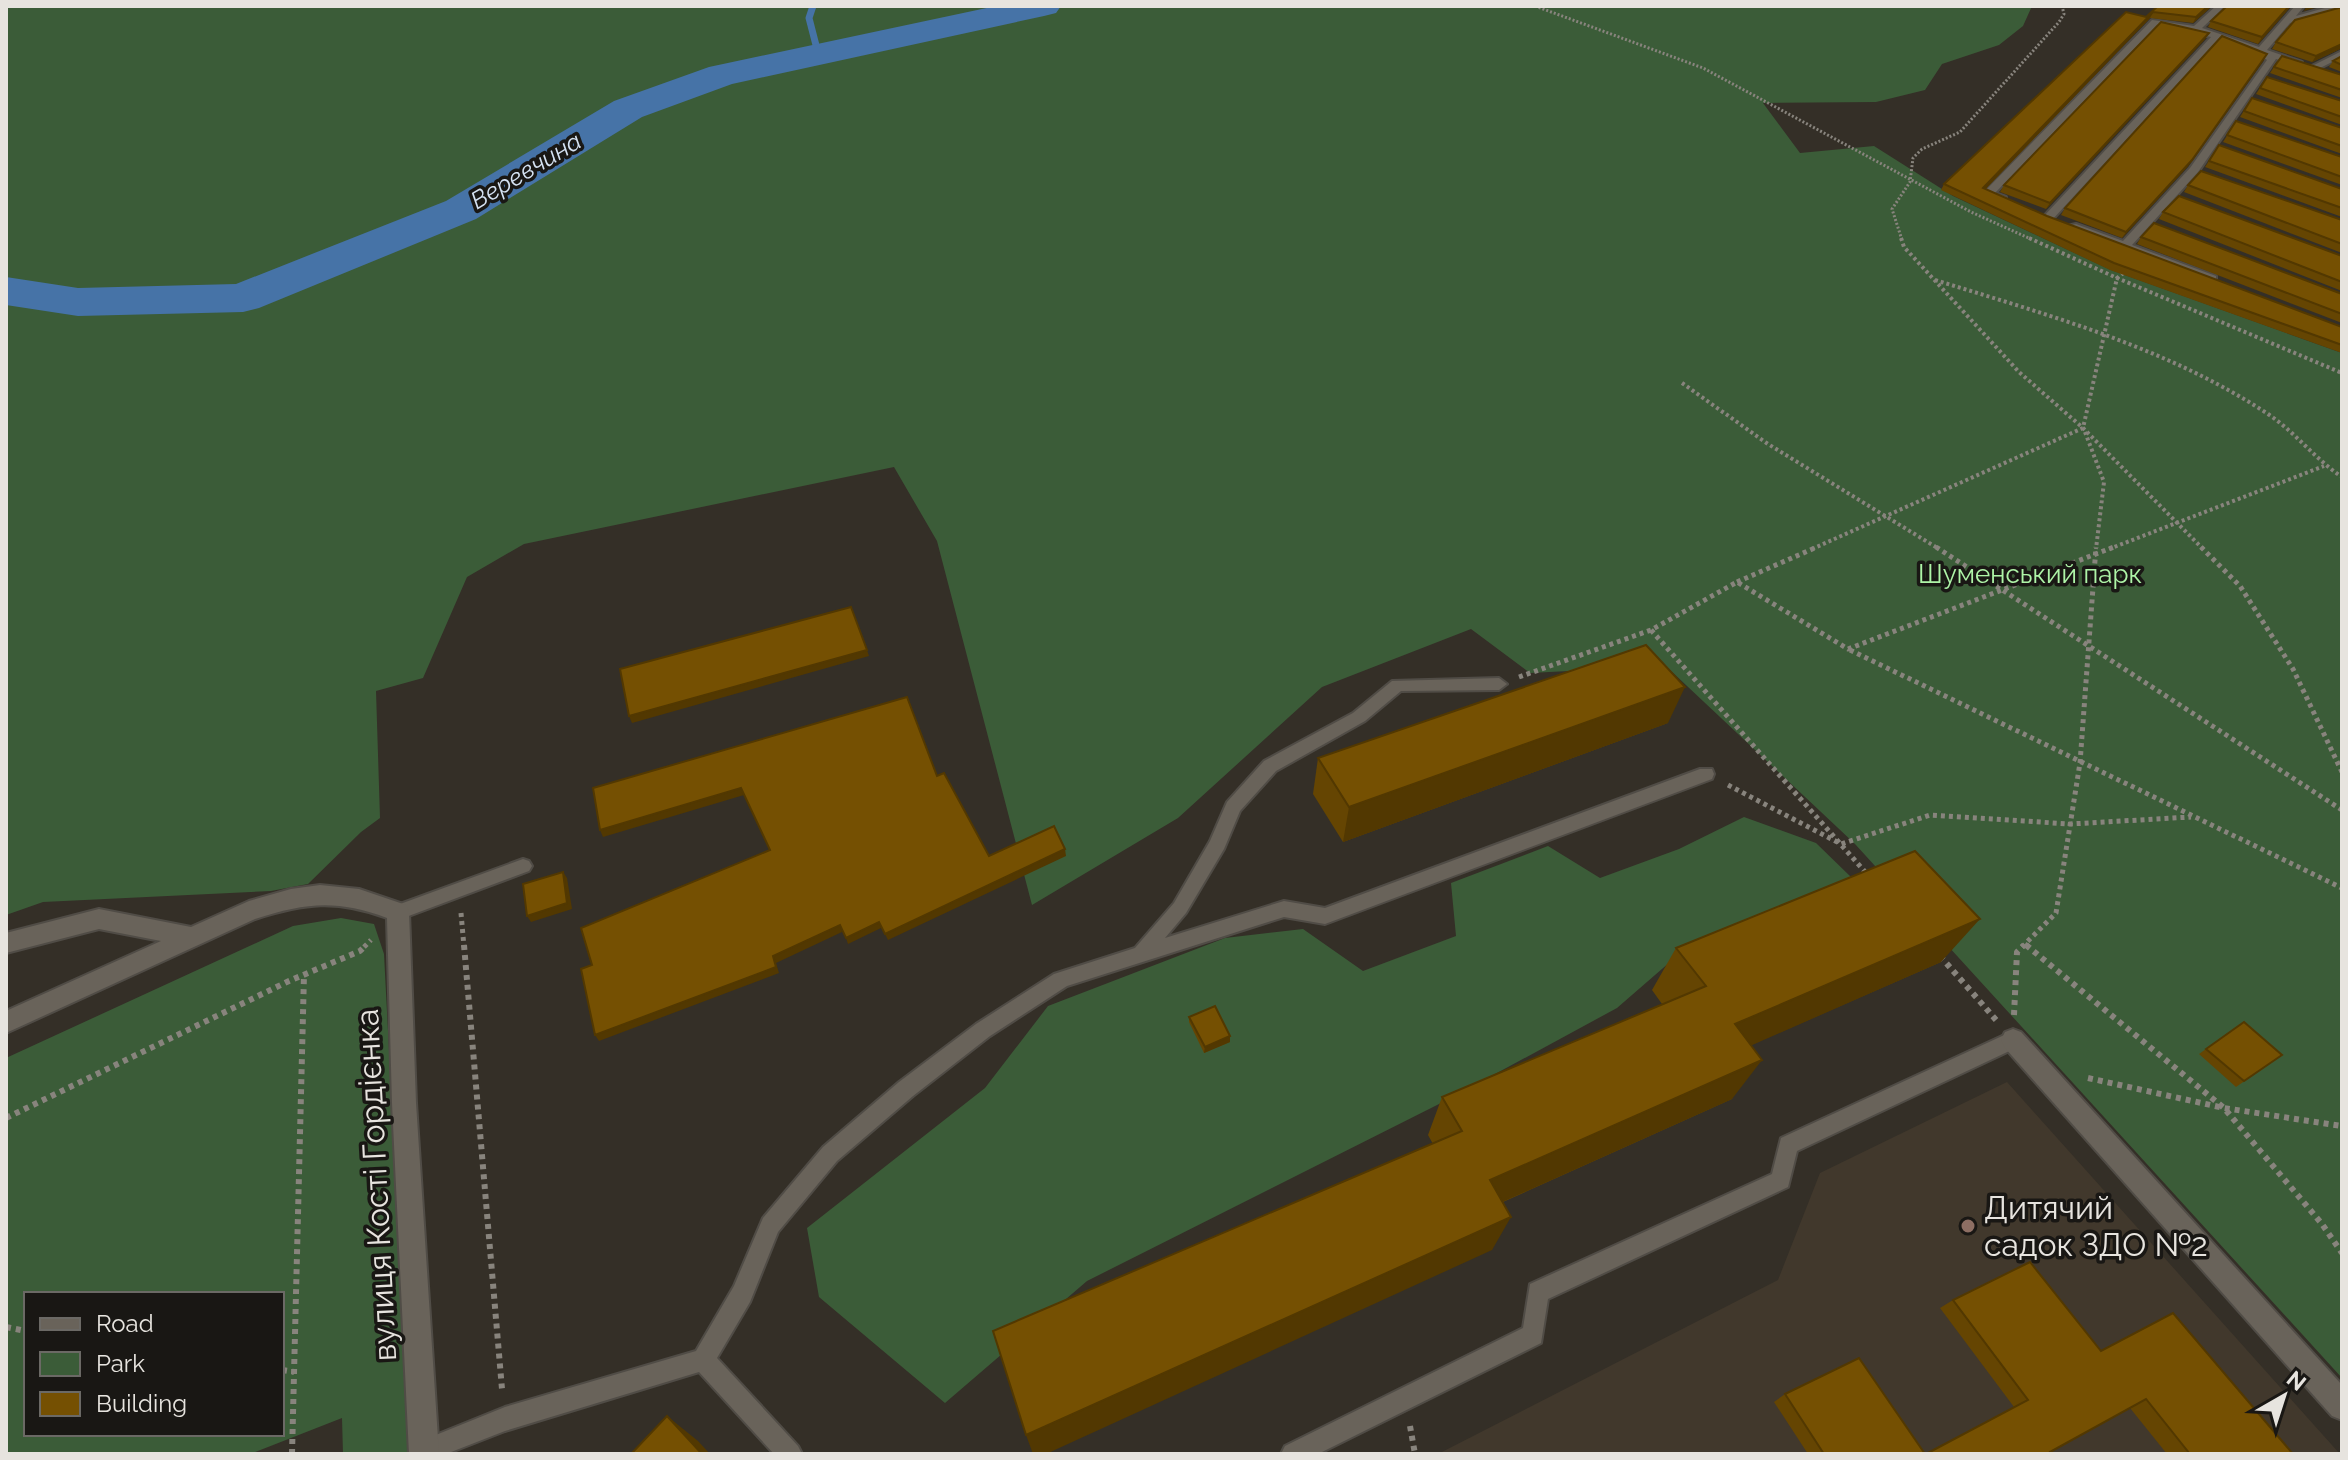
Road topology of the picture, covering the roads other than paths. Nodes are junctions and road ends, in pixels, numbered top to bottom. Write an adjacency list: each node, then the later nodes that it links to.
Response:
1 (2221, 6): 5 (lane)
2 (2300, 6): 4 (lane)
3 (2342, 6): 4 (lane)
4 (2285, 21): 7 (lane)
5 (2196, 29): 6 (lane); 23 (lane)
6 (2215, 38): 7 (lane); 25 (lane)
7 (2260, 52): 9 (lane); 11 (lane)
8 (2342, 54): 9 (lane)
9 (2313, 68): 10 (lane)
10 (2328, 73)
11 (2261, 77): 12 (lane); 13 (lane)
12 (2274, 81)
13 (2244, 97): 14 (lane); 15 (lane)
14 (2258, 102)
15 (2228, 120): 16 (lane); 17 (lane)
16 (2242, 125)
17 (2212, 144): 18 (lane); 19 (lane)
18 (2226, 150)
19 (2194, 170): 20 (lane); 21 (lane)
20 (2209, 175)
21 (2174, 195): 22 (lane); 26 (lane)
22 (2188, 200)
23 (2012, 203)
24 (2036, 213): 25 (lane)
25 (2048, 218): 28 (lane)
26 (2149, 222): 27 (lane); 28 (lane)
27 (2164, 228)
28 (2126, 245): 29 (lane)
29 (2224, 283)
30 (1499, 684): 36 (lane)
31 (1706, 774): 36 (lane)
32 (523, 866): 33 (lane)
33 (398, 912): 34 (street); 41 (street, вулиця Кості Гордієнка)
34 (192, 937): 35 (street); 37 (street)
35 (6, 943)
36 (1141, 954): 39 (lane)
37 (6, 1022)
38 (2013, 1040): 40 (street); 43 (lane)
39 (703, 1360): 41 (lane); 42 (lane)
40 (2342, 1406)
41 (424, 1453)
42 (790, 1454)
43 (1293, 1454)

